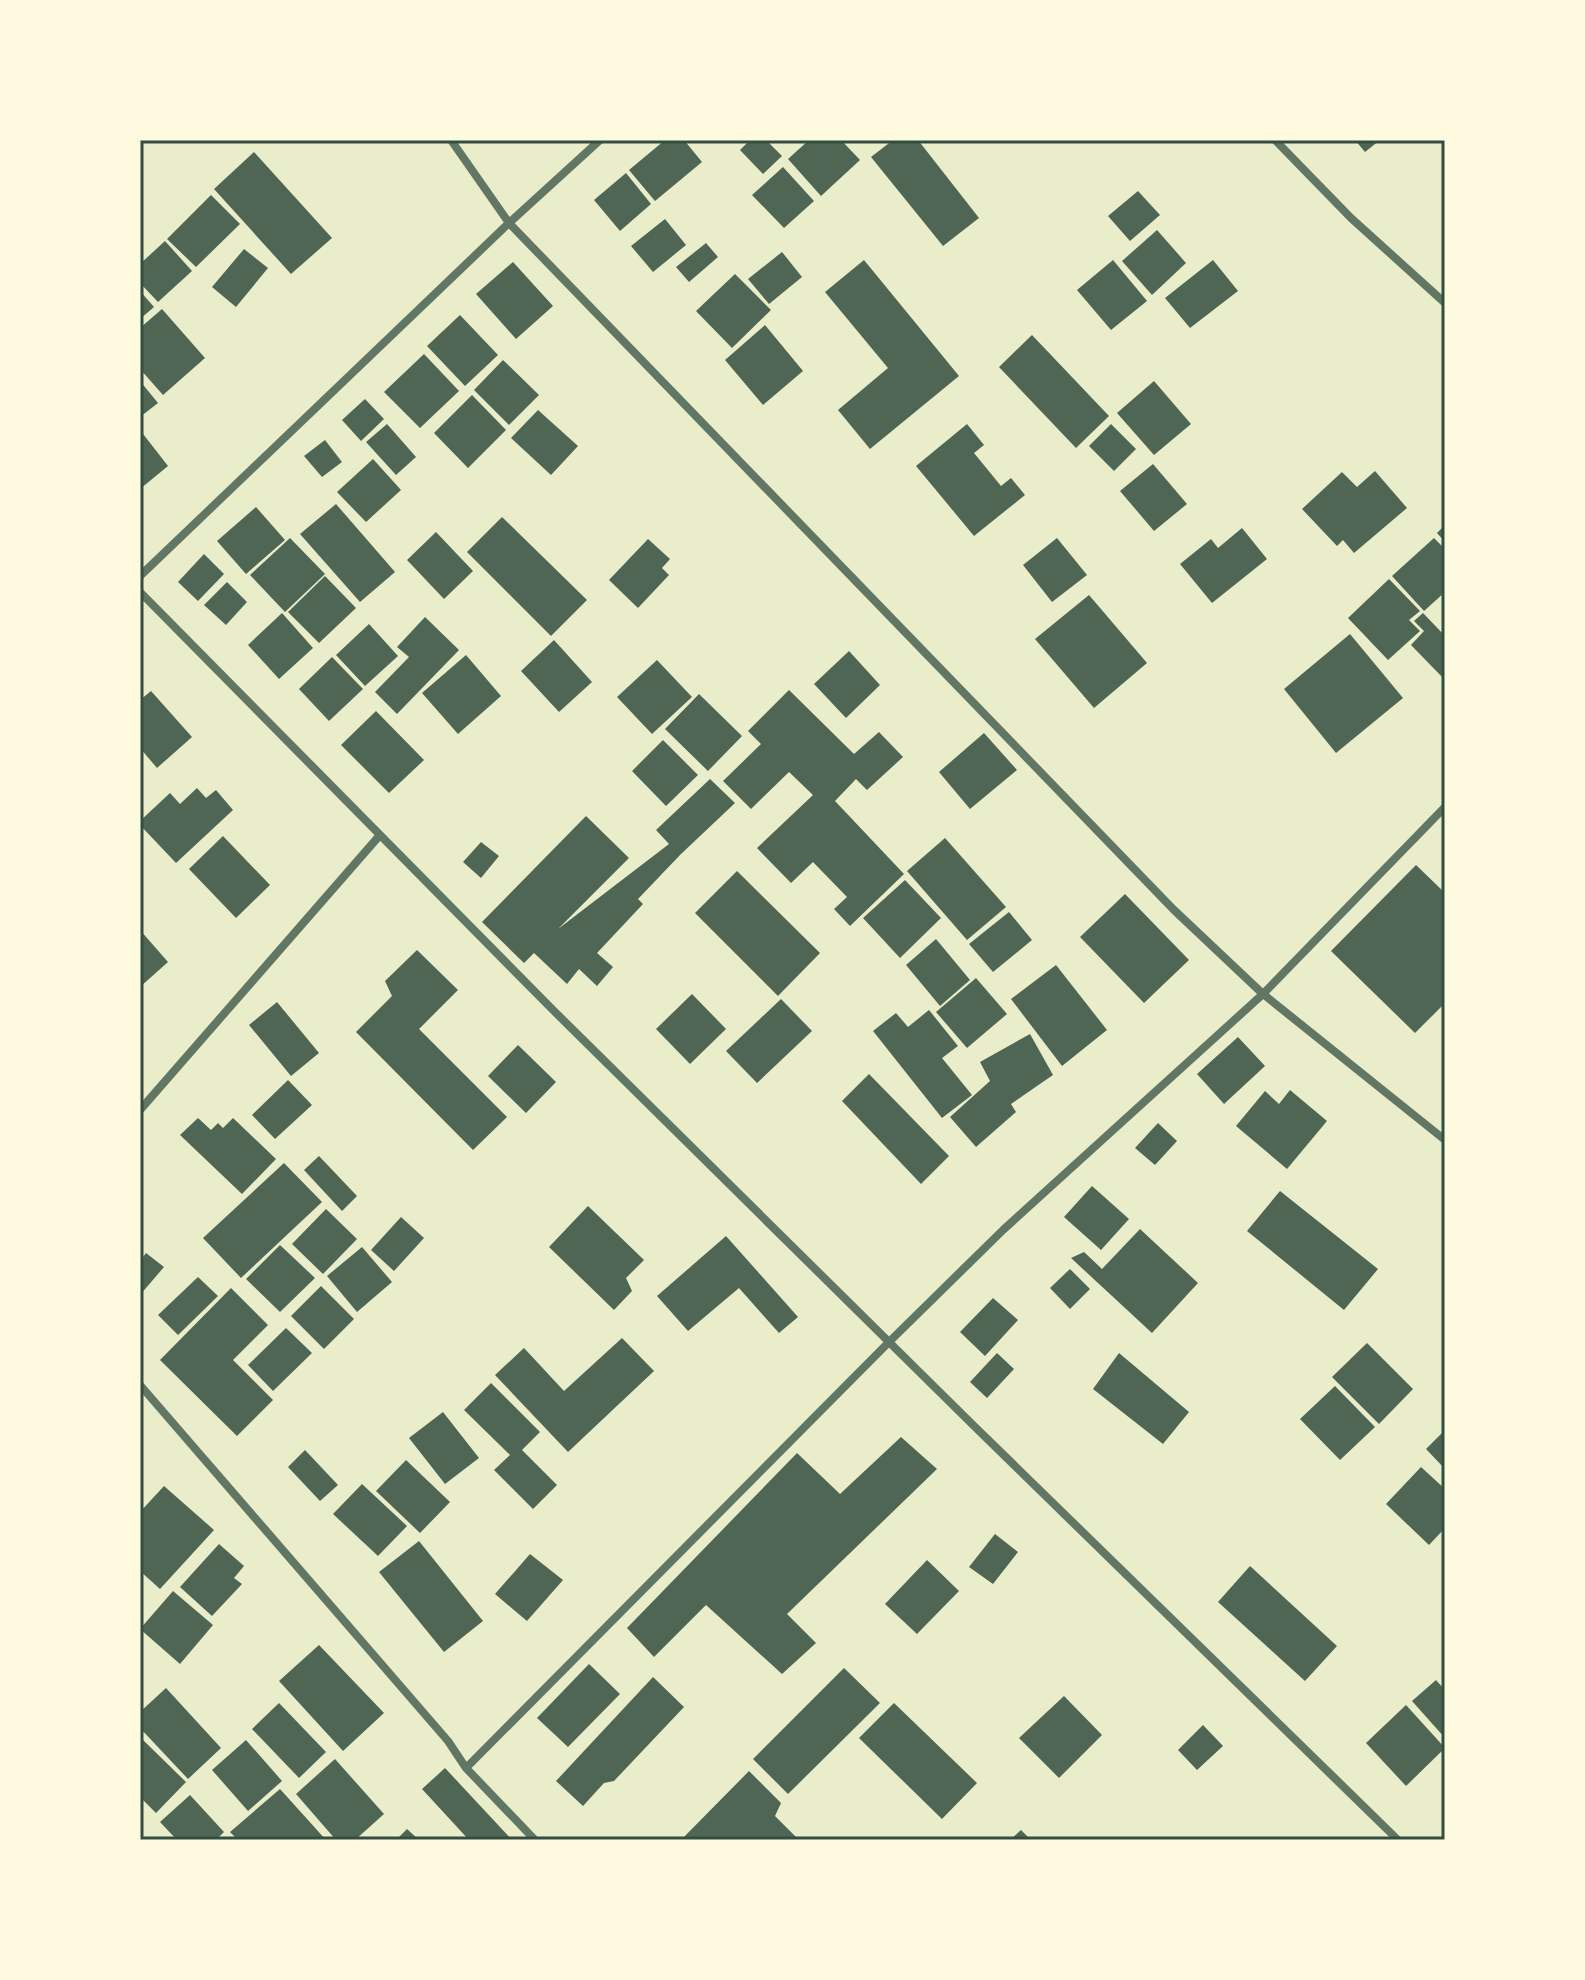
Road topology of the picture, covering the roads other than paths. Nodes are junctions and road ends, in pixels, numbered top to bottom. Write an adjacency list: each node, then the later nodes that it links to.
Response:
1 (451, 140): 4 (street)
2 (600, 140): 4 (street)
3 (1275, 140): 5 (street)
4 (509, 223): 6 (street); 10 (street)
5 (1445, 303)
6 (140, 576)
7 (140, 592): 9 (street)
8 (1445, 807): 10 (street)
9 (380, 835): 11 (street); 13 (street)
10 (1263, 994): 12 (street); 13 (street)
11 (140, 1110)
12 (1445, 1140)
13 (889, 1342): 15 (street); 17 (street)
14 (140, 1385): 15 (street)
15 (466, 1768): 16 (street)
16 (535, 1840)
17 (1398, 1840)

